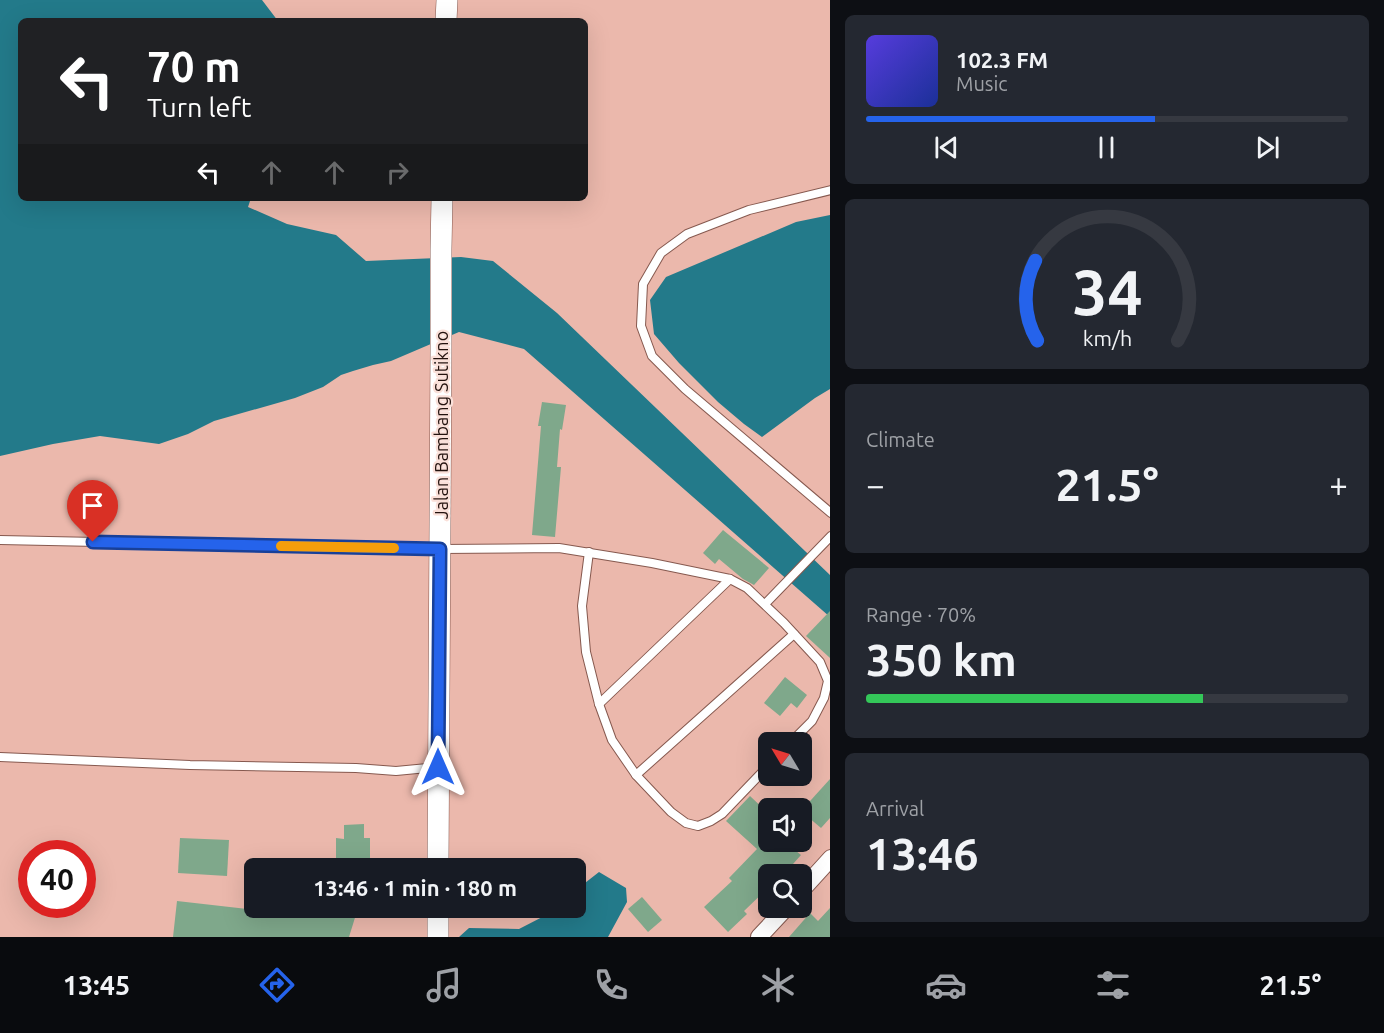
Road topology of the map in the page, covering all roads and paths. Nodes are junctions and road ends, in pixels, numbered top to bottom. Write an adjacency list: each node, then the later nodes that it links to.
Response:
1 (447, 0): 2 (street)
2 (446, 18)
3 (830, 190): 5 (lane)
4 (442, 201): 8 (street, Jalan Bambang Sutikno)
5 (830, 512)
6 (830, 537): 11 (lane)
7 (0, 540): 8 (lane)
8 (440, 549): 9 (lane); 16 (street, Jalan Bambang Sutikno)
9 (589, 552): 10 (lane); 13 (lane)
10 (730, 579): 11 (lane); 13 (lane)
11 (765, 604): 12 (lane)
12 (794, 634): 14 (lane); 17 (lane)
13 (599, 704): 17 (lane)
14 (801, 732)
15 (0, 757): 16 (lane)
16 (438, 767): 19 (street, Jalan Bambang Sutikno)
17 (636, 775): 18 (lane)
18 (758, 776)
19 (438, 858)
20 (830, 859): 21 (street)
21 (812, 879)
22 (438, 918): 24 (street)
23 (777, 918): 25 (street)
24 (438, 937)
25 (759, 937)

